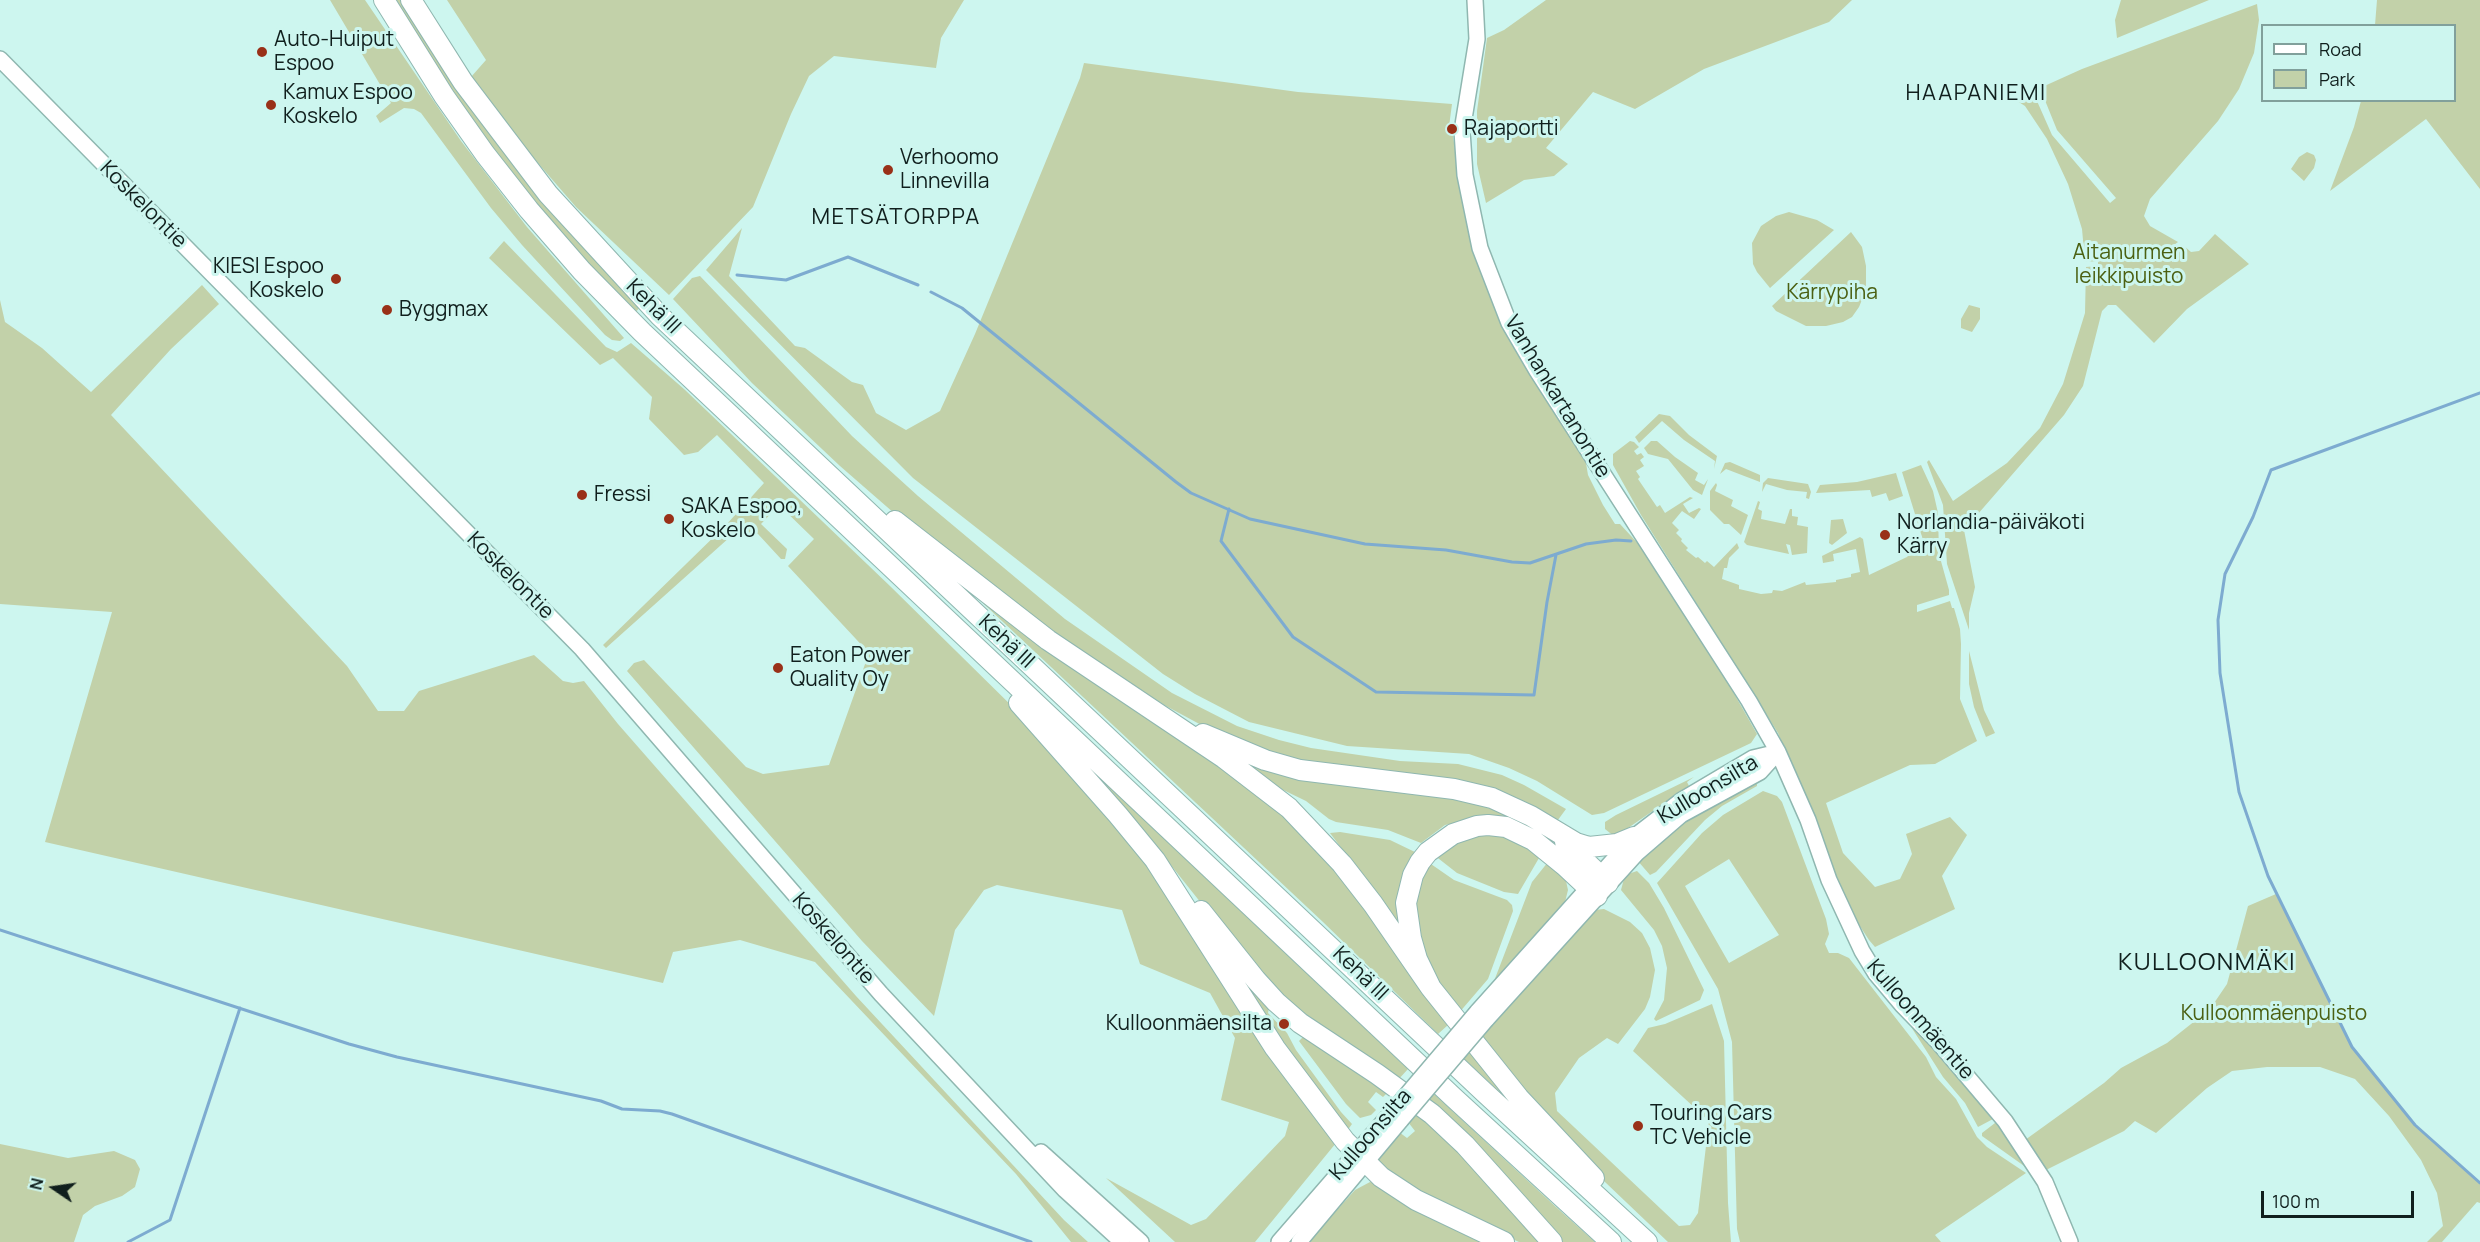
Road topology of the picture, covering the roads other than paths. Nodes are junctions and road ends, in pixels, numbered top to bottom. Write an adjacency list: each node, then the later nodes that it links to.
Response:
1 (384, 0): 6 (highway, Kehä III)
2 (411, 0): 5 (highway, Kehä III)
3 (1475, 0): 8 (main road, Vanhankartanontie)
4 (0, 59): 14 (main road, Koskelontie)
5 (830, 476): 7 (highway); 23 (highway, Kehä III)
6 (942, 615): 11 (highway); 22 (highway, Kehä III)
7 (1162, 716): 9 (highway); 13 (highway)
8 (1778, 752): 10 (main road, Kulloonsilta); 12 (main road, Kulloonsilta); 24 (main road, Kulloonmäentie)
9 (1546, 825): 10 (highway); 12 (highway)
10 (1634, 837): 12 (main road, Kulloonsilta)
11 (1155, 860): 15 (highway); 21 (highway)
12 (1598, 885): 13 (highway); 15 (main road, Kulloonsilta, bridge)
13 (1431, 988): 23 (highway)
14 (996, 1115): 16 (main road, Koskelontie); 17 (main road, Koskelontie)
15 (1361, 1158): 18 (main road, Kulloonsilta); 19 (main road, Kulloonsilta); 20 (highway)
16 (1122, 1242)
17 (1141, 1242)
18 (1279, 1242)
19 (1299, 1242)
20 (1504, 1242)
21 (1552, 1242)
22 (1611, 1242)
23 (1647, 1242)
24 (2070, 1242)

